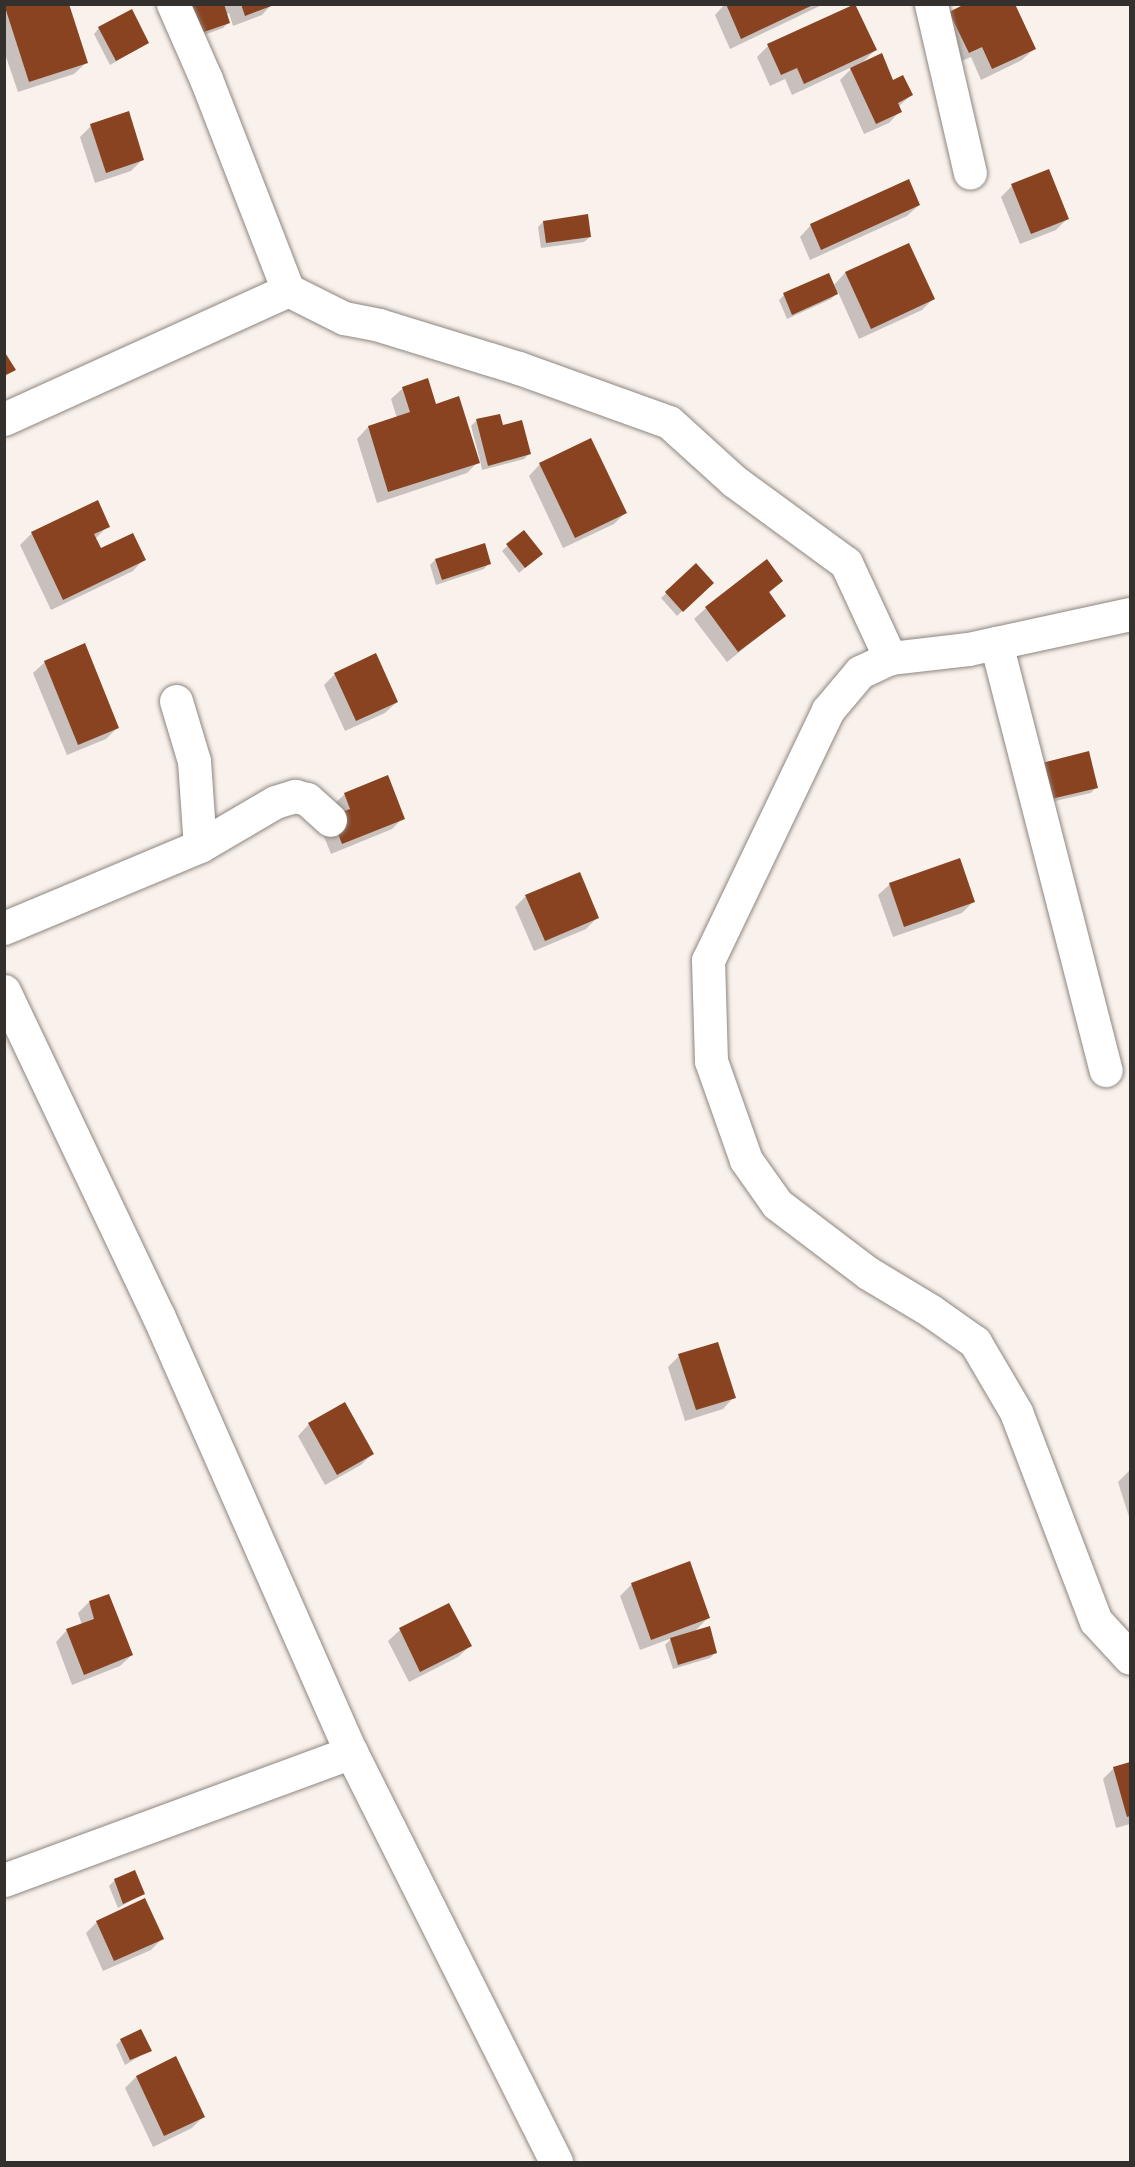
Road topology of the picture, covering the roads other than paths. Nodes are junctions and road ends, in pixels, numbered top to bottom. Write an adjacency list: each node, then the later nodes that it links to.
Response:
1 (173, 4): 4 (street)
2 (932, 4): 3 (street)
3 (970, 173)
4 (288, 290): 5 (street); 8 (street)
5 (4, 419)
6 (1131, 614): 7 (street)
7 (996, 643): 8 (street); 14 (street)
8 (890, 658): 15 (street)
9 (176, 701): 11 (street)
10 (330, 820): 11 (street)
11 (200, 846): 12 (street)
12 (4, 928)
13 (4, 992): 16 (street)
14 (1106, 1070)
15 (1131, 1658)
16 (351, 1752): 17 (street); 18 (street)
17 (4, 1880)
18 (556, 2163)

